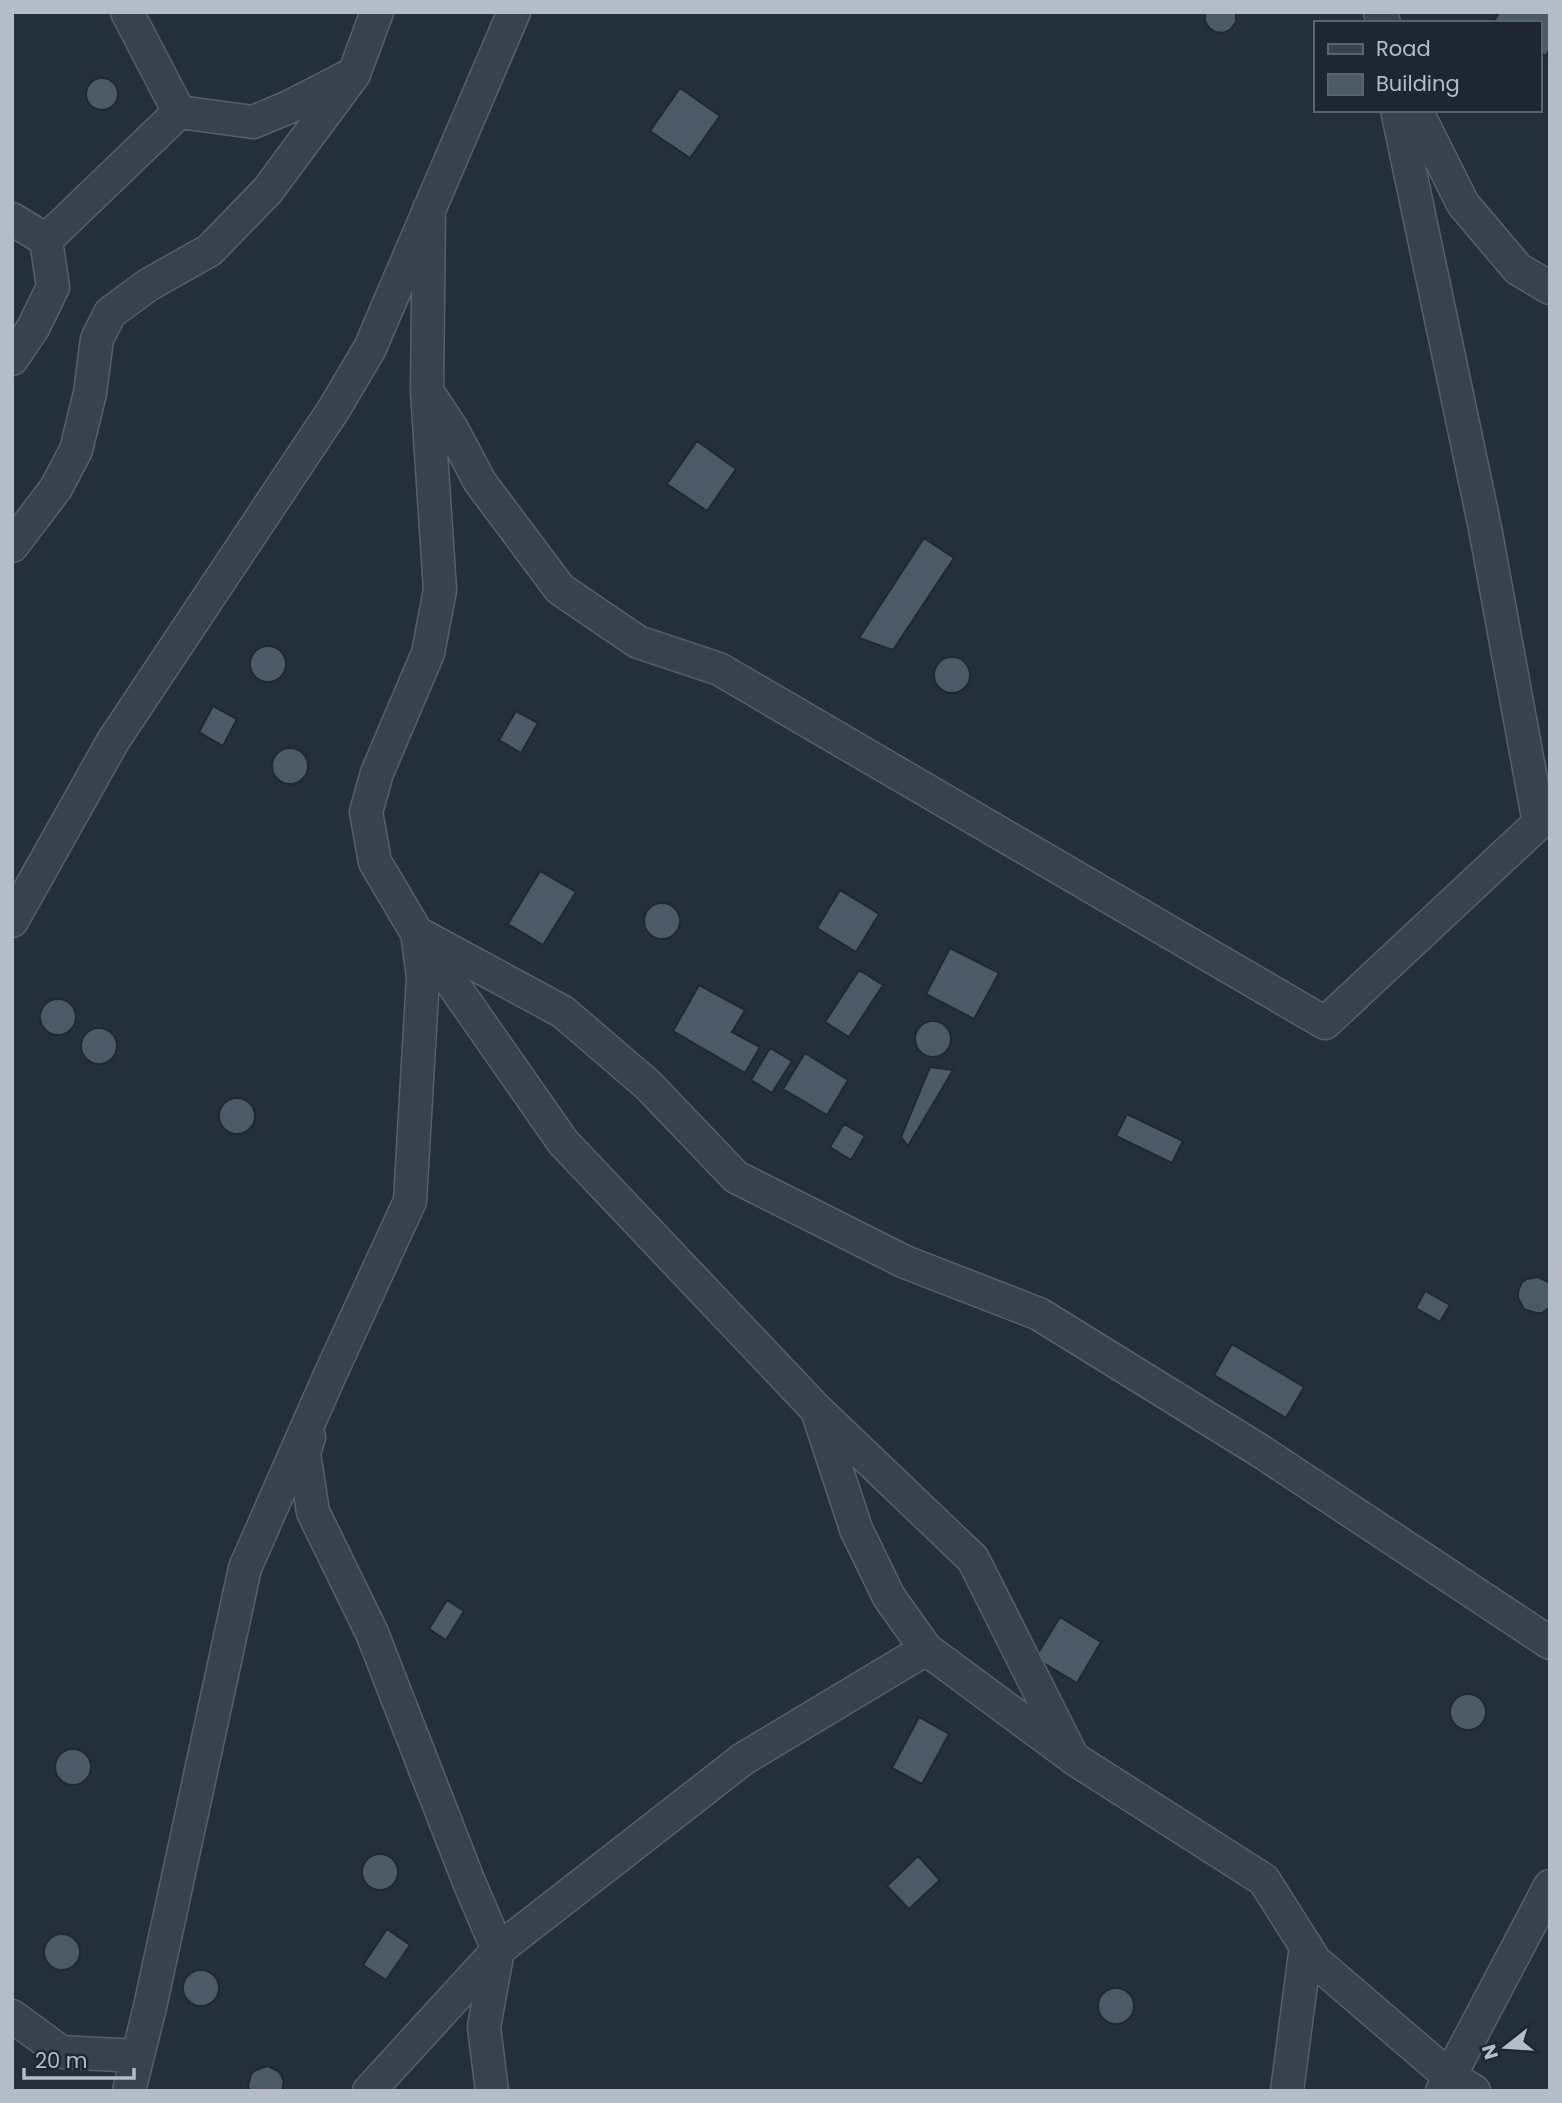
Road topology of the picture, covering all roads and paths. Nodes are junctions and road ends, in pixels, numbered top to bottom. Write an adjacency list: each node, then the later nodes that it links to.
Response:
1 (127, 12): 5 (street)
2 (514, 12): 8 (street)
3 (375, 14): 4 (street)
4 (354, 74): 5 (street); 14 (street)
5 (179, 112): 10 (street)
6 (1397, 112): 13 (street)
7 (1417, 112): 11 (street)
8 (429, 209): 13 (street); 15 (street)
9 (12, 219): 10 (street)
10 (46, 240): 12 (street)
11 (1550, 288)
12 (12, 359)
13 (427, 391): 16 (street)
14 (12, 546)
15 (12, 921)
16 (417, 933): 17 (street); 18 (street); 19 (street)
17 (329, 1377): 24 (street); 26 (street)
18 (816, 1409): 20 (street); 21 (street)
19 (1550, 1643)
20 (926, 1649): 21 (street); 24 (street)
21 (1073, 1758): 23 (street)
22 (1550, 1886): 27 (street)
23 (1306, 1946): 27 (street); 31 (street)
24 (498, 1950): 29 (street); 30 (street)
25 (12, 2016): 26 (street)
26 (137, 2056): 28 (street)
27 (1455, 2086)
28 (129, 2091)
29 (369, 2091)
30 (492, 2091)
31 (1287, 2091)

